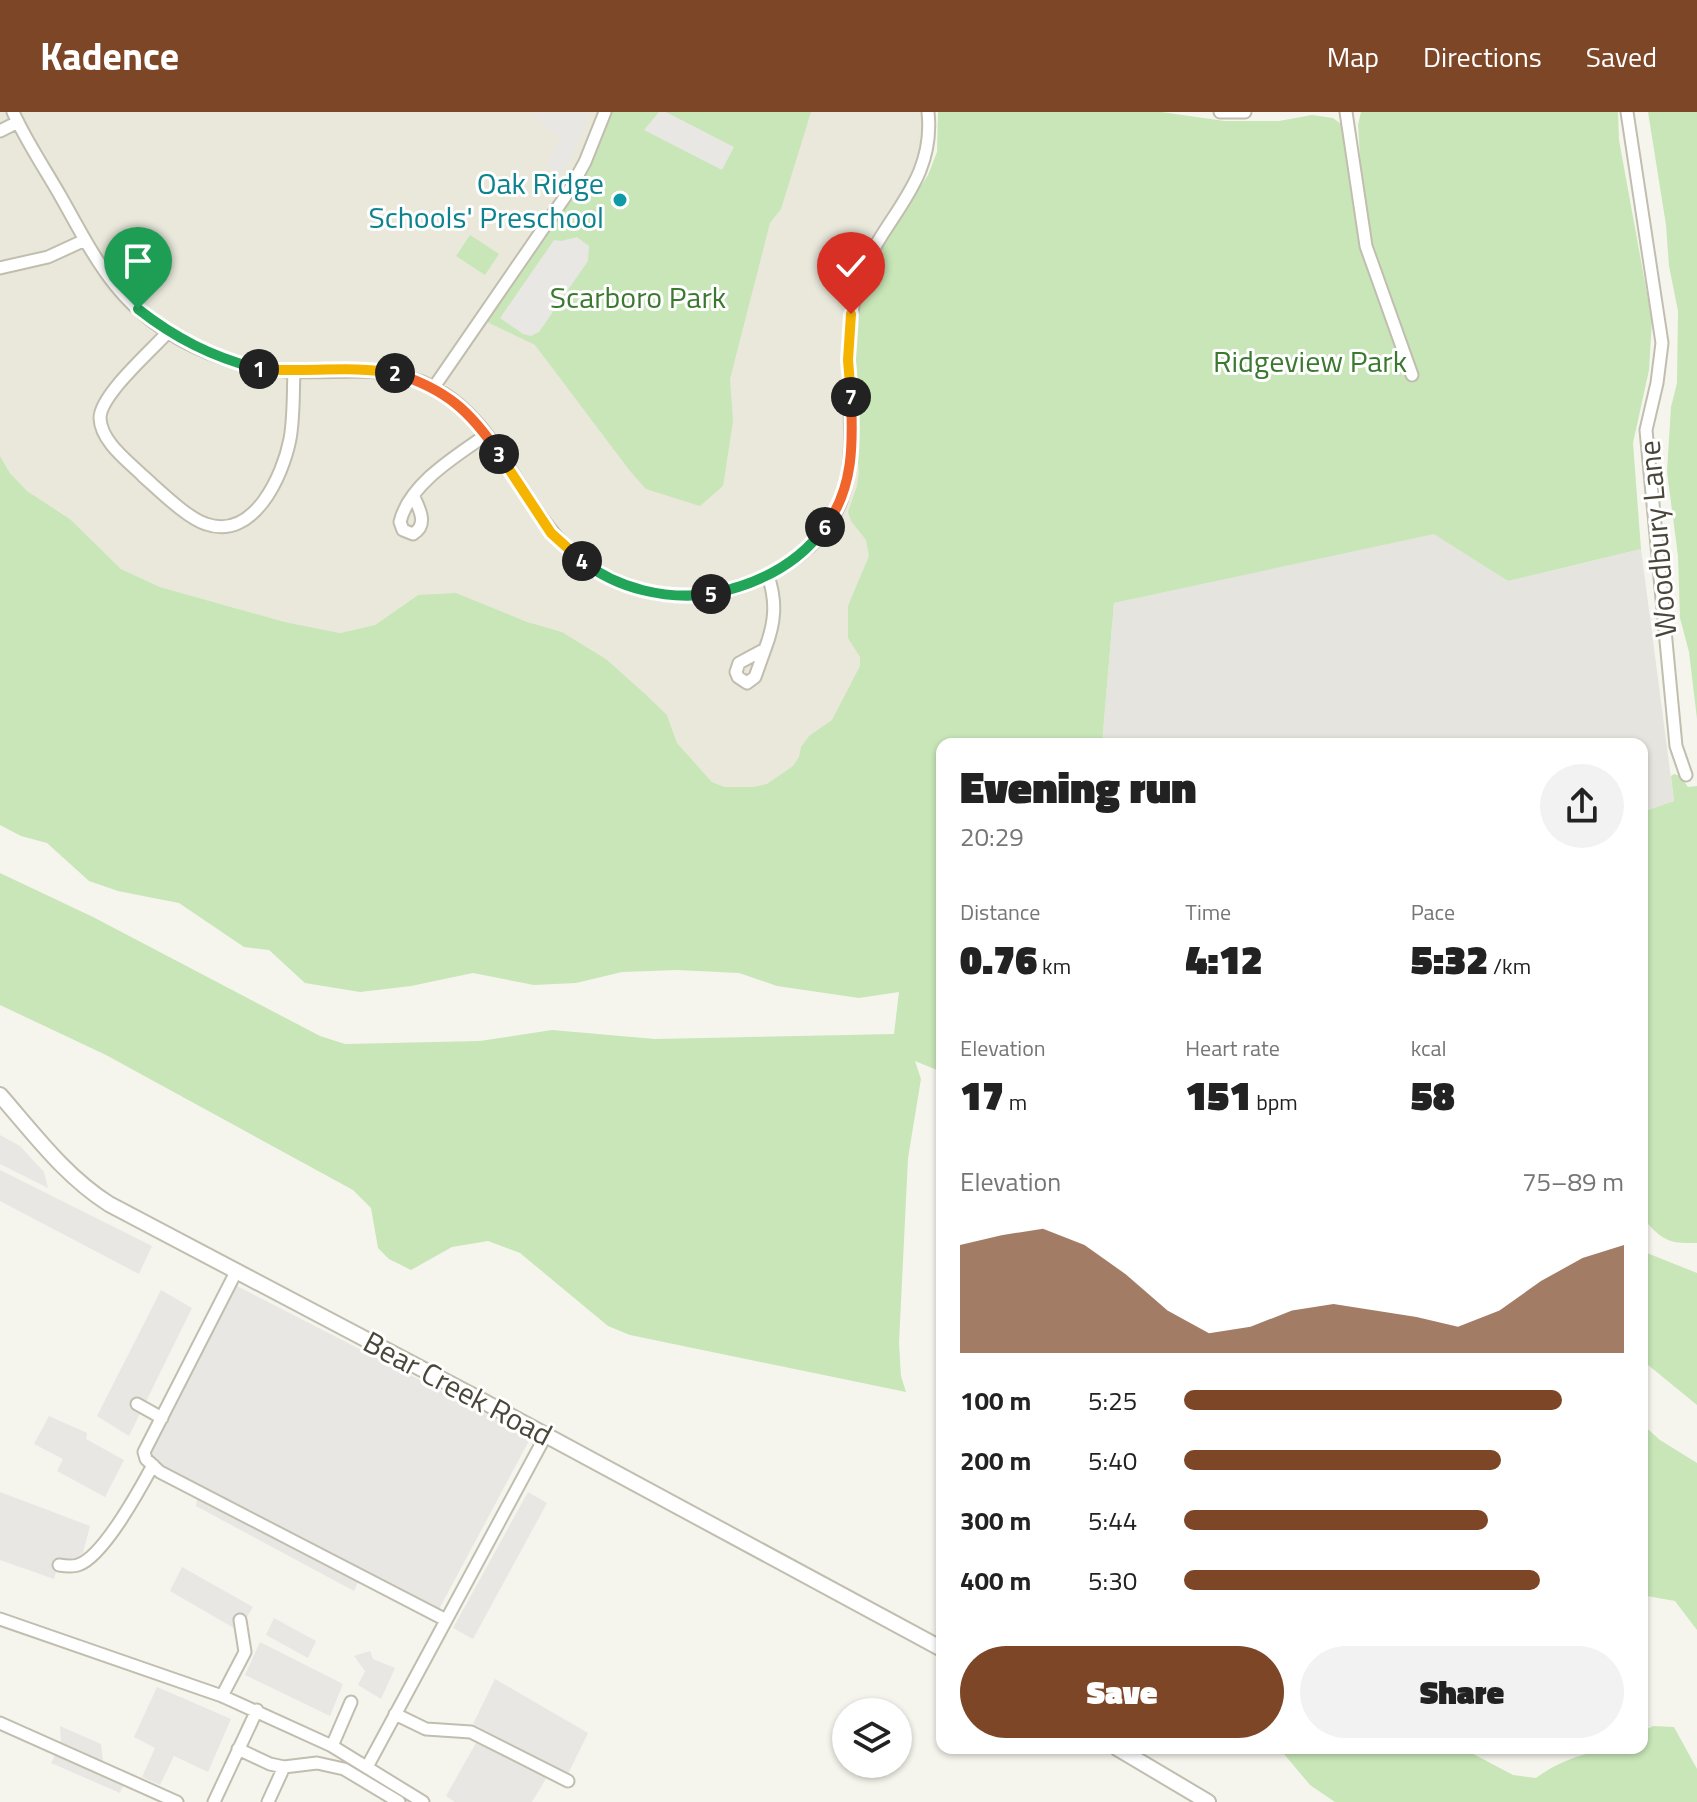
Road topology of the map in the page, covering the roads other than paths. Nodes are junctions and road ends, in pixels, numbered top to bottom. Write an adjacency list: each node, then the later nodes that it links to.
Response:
1 (605, 112): 14 (street)
2 (928, 112): 17 (street)
3 (1220, 112): 4 (street)
4 (1245, 112)
5 (1346, 112): 13 (street)
6 (1627, 112): 19 (street, Woodbury Lane)
7 (15, 117): 8 (street); 9 (street)
8 (0, 131)
9 (85, 240): 10 (street); 11 (street)
10 (0, 268)
11 (168, 332): 12 (street); 12 (street)
12 (294, 371): 14 (street)
13 (1412, 375)
14 (434, 387): 15 (street)
15 (486, 435): 16 (street); 17 (street)
16 (414, 497)
17 (768, 576): 18 (street)
18 (765, 649)
19 (1686, 775)
20 (0, 1095): 21 (street, Bear Creek Road)
21 (237, 1270): 23 (street); 24 (street, Bear Creek Road)
22 (137, 1404): 23 (street)
23 (162, 1418): 25 (street)
24 (546, 1435): 29 (street); 30 (street, Bear Creek Road)
25 (153, 1465): 26 (street); 29 (street)
26 (59, 1565)
27 (0, 1619): 31 (street)
28 (240, 1620): 31 (street)
29 (446, 1620): 34 (street)
30 (936, 1646)
31 (222, 1696): 33 (street)
32 (351, 1702): 36 (street)
33 (257, 1710): 36 (street); 37 (street)
34 (395, 1714): 40 (street); 41 (street)
35 (0, 1723): 42 (street)
36 (332, 1746): 40 (street)
37 (238, 1749): 39 (street); 43 (street)
38 (1127, 1754): 47 (street)
39 (284, 1767): 44 (street); 45 (street)
40 (367, 1767): 46 (street)
41 (568, 1781)
42 (177, 1802)
43 (214, 1802)
44 (268, 1802)
45 (399, 1802)
46 (423, 1802)
47 (1208, 1802)

